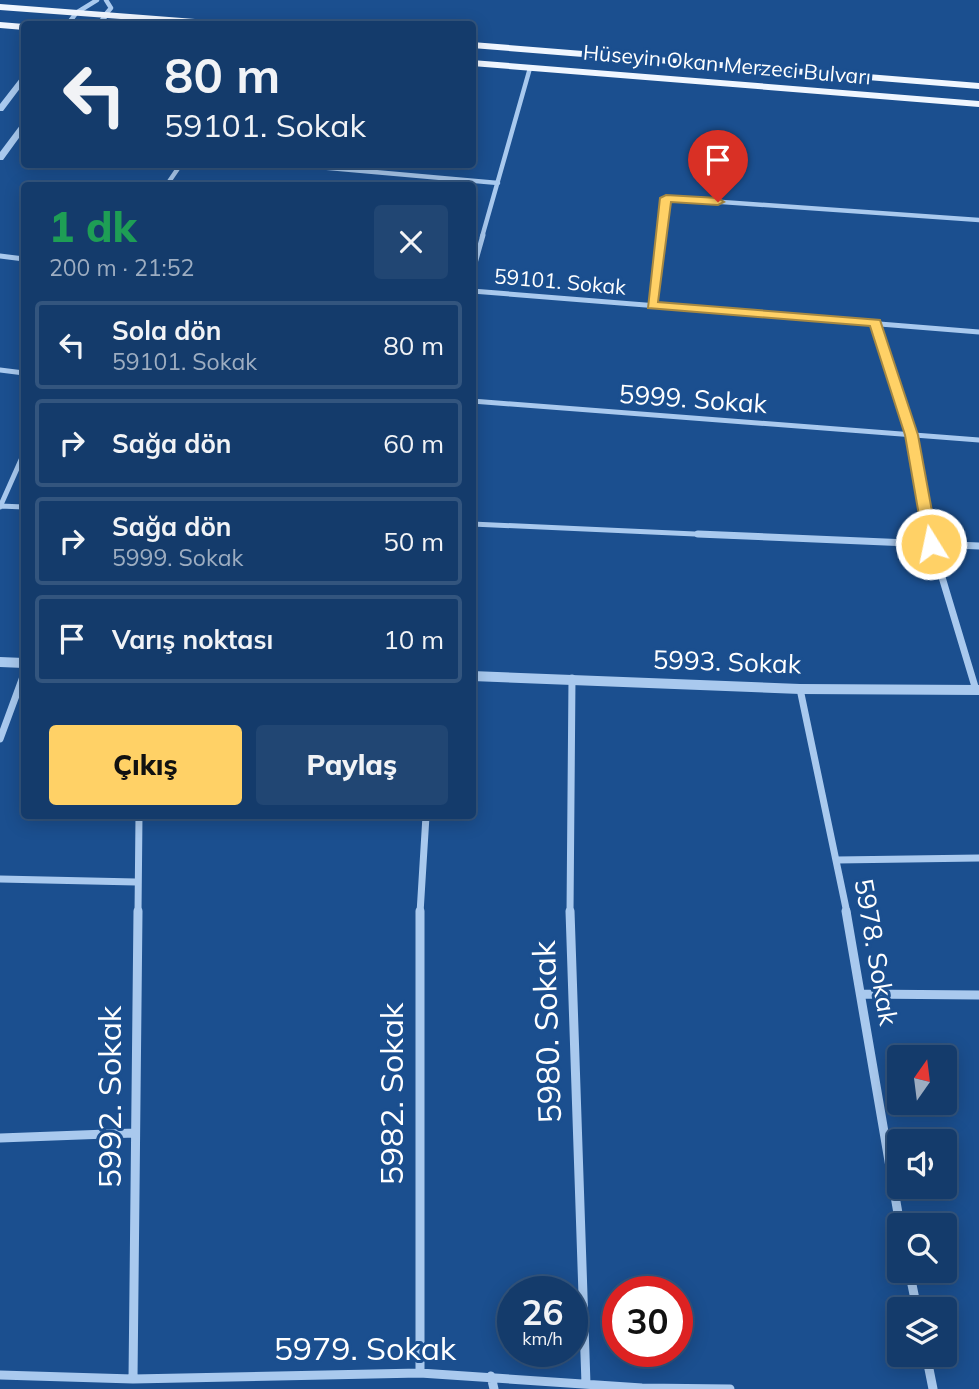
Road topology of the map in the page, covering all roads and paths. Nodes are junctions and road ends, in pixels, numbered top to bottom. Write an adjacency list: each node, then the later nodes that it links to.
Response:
1 (97, 0): 4 (street)
2 (106, 0): 5 (street)
3 (0, 7): 4 (main road)
4 (76, 13): 5 (main road); 6 (street)
5 (103, 20): 7 (main road)
6 (70, 21)
7 (132, 21)
8 (0, 25): 9 (main road)
9 (21, 27)
10 (476, 45): 14 (main road, Hüseyin Okan Merzeci Bulvarı)
11 (476, 63): 12 (main road, Hüseyin Okan Merzeci Bulvarı)
12 (530, 68): 15 (main road, Hüseyin Okan Merzeci Bulvarı); 20 (street)
13 (21, 83): 16 (street)
14 (979, 86)
15 (979, 104)
16 (0, 109)
17 (21, 130): 18 (street)
18 (0, 158)
19 (327, 168): 20 (street)
20 (498, 184): 24 (street)
21 (979, 220): 26 (street)
22 (0, 256): 23 (street)
23 (21, 259)
24 (476, 260)
25 (476, 290): 26 (street, 59101. Sokak)
26 (652, 305): 27 (street, 59101. Sokak)
27 (876, 323): 28 (street, 59101. Sokak); 32 (street)
28 (979, 331)
29 (0, 370): 30 (street)
30 (21, 373)
31 (476, 401): 32 (street, 5999. Sokak)
32 (911, 435): 33 (street, 5999. Sokak); 38 (street)
33 (979, 440)
34 (21, 460): 35 (street)
35 (0, 506): 36 (street)
36 (21, 507)
37 (476, 524): 38 (street)
38 (931, 544): 39 (street); 46 (street)
39 (979, 546)
40 (0, 662): 41 (street)
41 (21, 663)
42 (476, 676): 43 (street, 5993. Sokak)
43 (572, 678): 45 (street, 5993. Sokak); 64 (street, 5980. Sokak)
44 (21, 682): 47 (street)
45 (800, 689): 46 (street, 5993. Sokak); 51 (street, 5978. Sokak)
46 (978, 690)
47 (0, 739)
48 (139, 819): 53 (street, 5992. Sokak)
49 (426, 819): 60 (street, 5982. Sokak)
50 (979, 858): 51 (street)
51 (836, 860): 54 (street, 5978. Sokak)
52 (0, 879): 53 (street)
53 (136, 882): 56 (street, 5992. Sokak)
54 (861, 993): 55 (street); 58 (street, 5978. Sokak)
55 (979, 995)
56 (135, 1133): 57 (street); 63 (street, 5992. Sokak)
57 (0, 1138)
58 (898, 1213)
59 (929, 1367): 68 (street)
60 (420, 1373): 62 (street, 5979. Sokak); 63 (street, 5979. Sokak)
61 (0, 1375): 63 (street, 5979. Sokak)
62 (491, 1376): 64 (street, 5979. Sokak); 65 (street)
63 (133, 1379)
64 (586, 1384): 66 (street, 5979. Sokak)
65 (494, 1389)
66 (642, 1389): 67 (street, 5979. Sokak)
67 (730, 1389)
68 (933, 1389)

